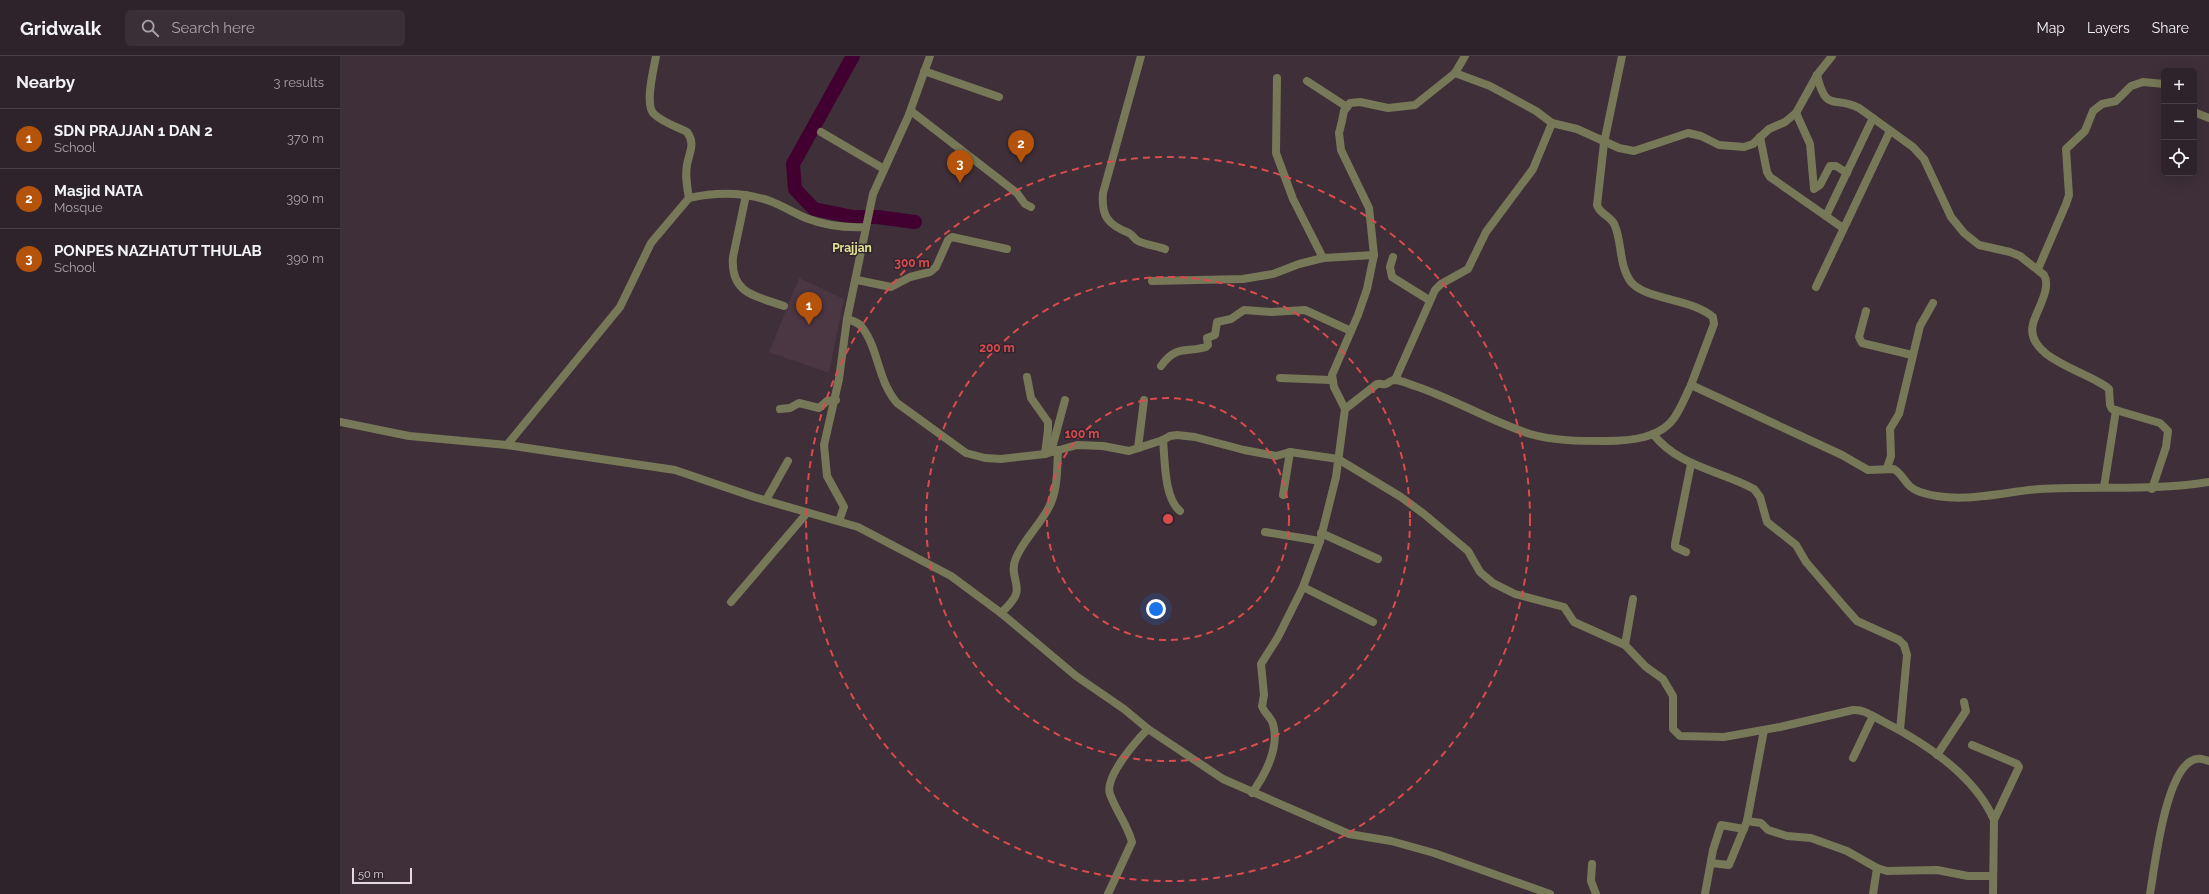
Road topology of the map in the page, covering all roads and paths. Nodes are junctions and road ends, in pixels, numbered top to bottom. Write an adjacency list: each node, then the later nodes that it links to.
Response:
1 (656, 56): 28 (street)
2 (930, 56): 7 (street)
3 (1141, 56): 34 (street)
4 (1465, 56): 8 (street)
5 (1622, 56): 24 (street)
6 (1832, 56): 9 (street)
7 (924, 71): 13 (street); 15 (street)
8 (1455, 73): 14 (street); 20 (street)
9 (1817, 75): 16 (street); 18 (street)
10 (1277, 78): 37 (street)
11 (1307, 81): 14 (street)
12 (2161, 84): 38 (street)
13 (999, 97)
14 (1347, 107): 35 (street)
15 (911, 111): 25 (street); 29 (street)
16 (1796, 113): 23 (street); 26 (street)
17 (2197, 113): 19 (street)
18 (1873, 118): 21 (street); 26 (street)
19 (2209, 118)
20 (1552, 123): 24 (street); 42 (street)
21 (1890, 131): 32 (street); 38 (street)
22 (821, 132): 25 (street)
23 (1760, 137): 24 (street); 30 (street)
24 (1604, 143): 54 (street)
25 (884, 169): 31 (street)
26 (1847, 173): 30 (street)
27 (746, 195): 28 (street); 31 (street); 44 (street)
28 (689, 198): 64 (street)
29 (1030, 207)
30 (1826, 216): 32 (street)
31 (867, 225): 39 (street)
32 (1843, 228): 41 (street)
33 (1007, 249): 39 (street)
34 (1165, 249)
35 (1374, 255): 37 (street); 47 (street)
36 (1393, 257): 42 (street)
37 (1323, 258): 40 (street)
38 (2038, 269): 60 (street)
39 (857, 280): 46 (street)
40 (1152, 281)
41 (1816, 287)
42 (1429, 300): 53 (street)
43 (1933, 303): 48 (street)
44 (784, 306)
45 (1866, 311): 48 (street)
46 (847, 319): 55 (street); 66 (street)
47 (1351, 331): 49 (street); 52 (street)
48 (1912, 355): 71 (street)
49 (1161, 366)
50 (1027, 377): 66 (street)
51 (1280, 378): 52 (street)
52 (1331, 380): 59 (street)
53 (1395, 380): 59 (street); 62 (street)
54 (1691, 385): 62 (street); 71 (street)
55 (836, 400): 58 (street); 79 (street)
56 (1065, 400): 66 (street)
57 (1144, 400): 65 (street)
58 (780, 409)
59 (1345, 409): 68 (street)
60 (2116, 410): 73 (street); 74 (street)
61 (340, 422): 64 (street)
62 (1653, 434): 70 (street)
63 (1163, 440): 65 (street); 67 (street); 77 (street)
64 (507, 445): 76 (street)
65 (1138, 448): 66 (street)
66 (1051, 452): 87 (street)
67 (1290, 452): 68 (street); 75 (street)
68 (1338, 459): 81 (street); 89 (street)
69 (788, 461): 76 (street)
70 (1691, 464): 82 (street); 94 (street)
71 (1887, 468): 73 (street)
72 (2209, 482): 74 (street)
73 (2104, 487): 74 (street)
74 (2152, 489)
75 (1283, 495)
76 (766, 500): 78 (street)
77 (1180, 511)
78 (807, 513): 79 (street); 86 (street)
79 (839, 521): 87 (street)
80 (1265, 532): 81 (street)
81 (1321, 537): 83 (street); 84 (street)
82 (1686, 552)
83 (1378, 559)
84 (1303, 587): 88 (street); 99 (street)
85 (1633, 599): 89 (street)
86 (731, 602)
87 (1001, 613): 92 (street)
88 (1373, 622)
89 (1625, 645): 93 (street)
90 (1964, 702): 96 (street)
91 (1873, 716): 93 (street); 94 (street); 97 (street)
92 (1148, 729): 99 (street); 106 (street)
93 (1764, 730): 101 (street)
94 (1900, 730): 96 (street)
95 (1972, 745): 100 (street)
96 (1937, 755): 100 (street)
97 (1853, 758)
98 (2209, 761): 112 (street)
99 (1252, 793): 107 (street)
100 (1994, 820): 105 (street)
101 (1746, 825): 102 (street); 102 (street); 104 (street)
102 (1711, 862): 109 (street)
103 (1592, 864): 108 (street)
104 (1877, 868): 105 (street); 110 (street)
105 (1993, 876): 111 (street)
106 (1108, 894)
107 (1550, 894)
108 (1596, 894)
109 (1705, 894)
110 (1873, 894)
111 (1993, 894)
112 (2150, 894)

